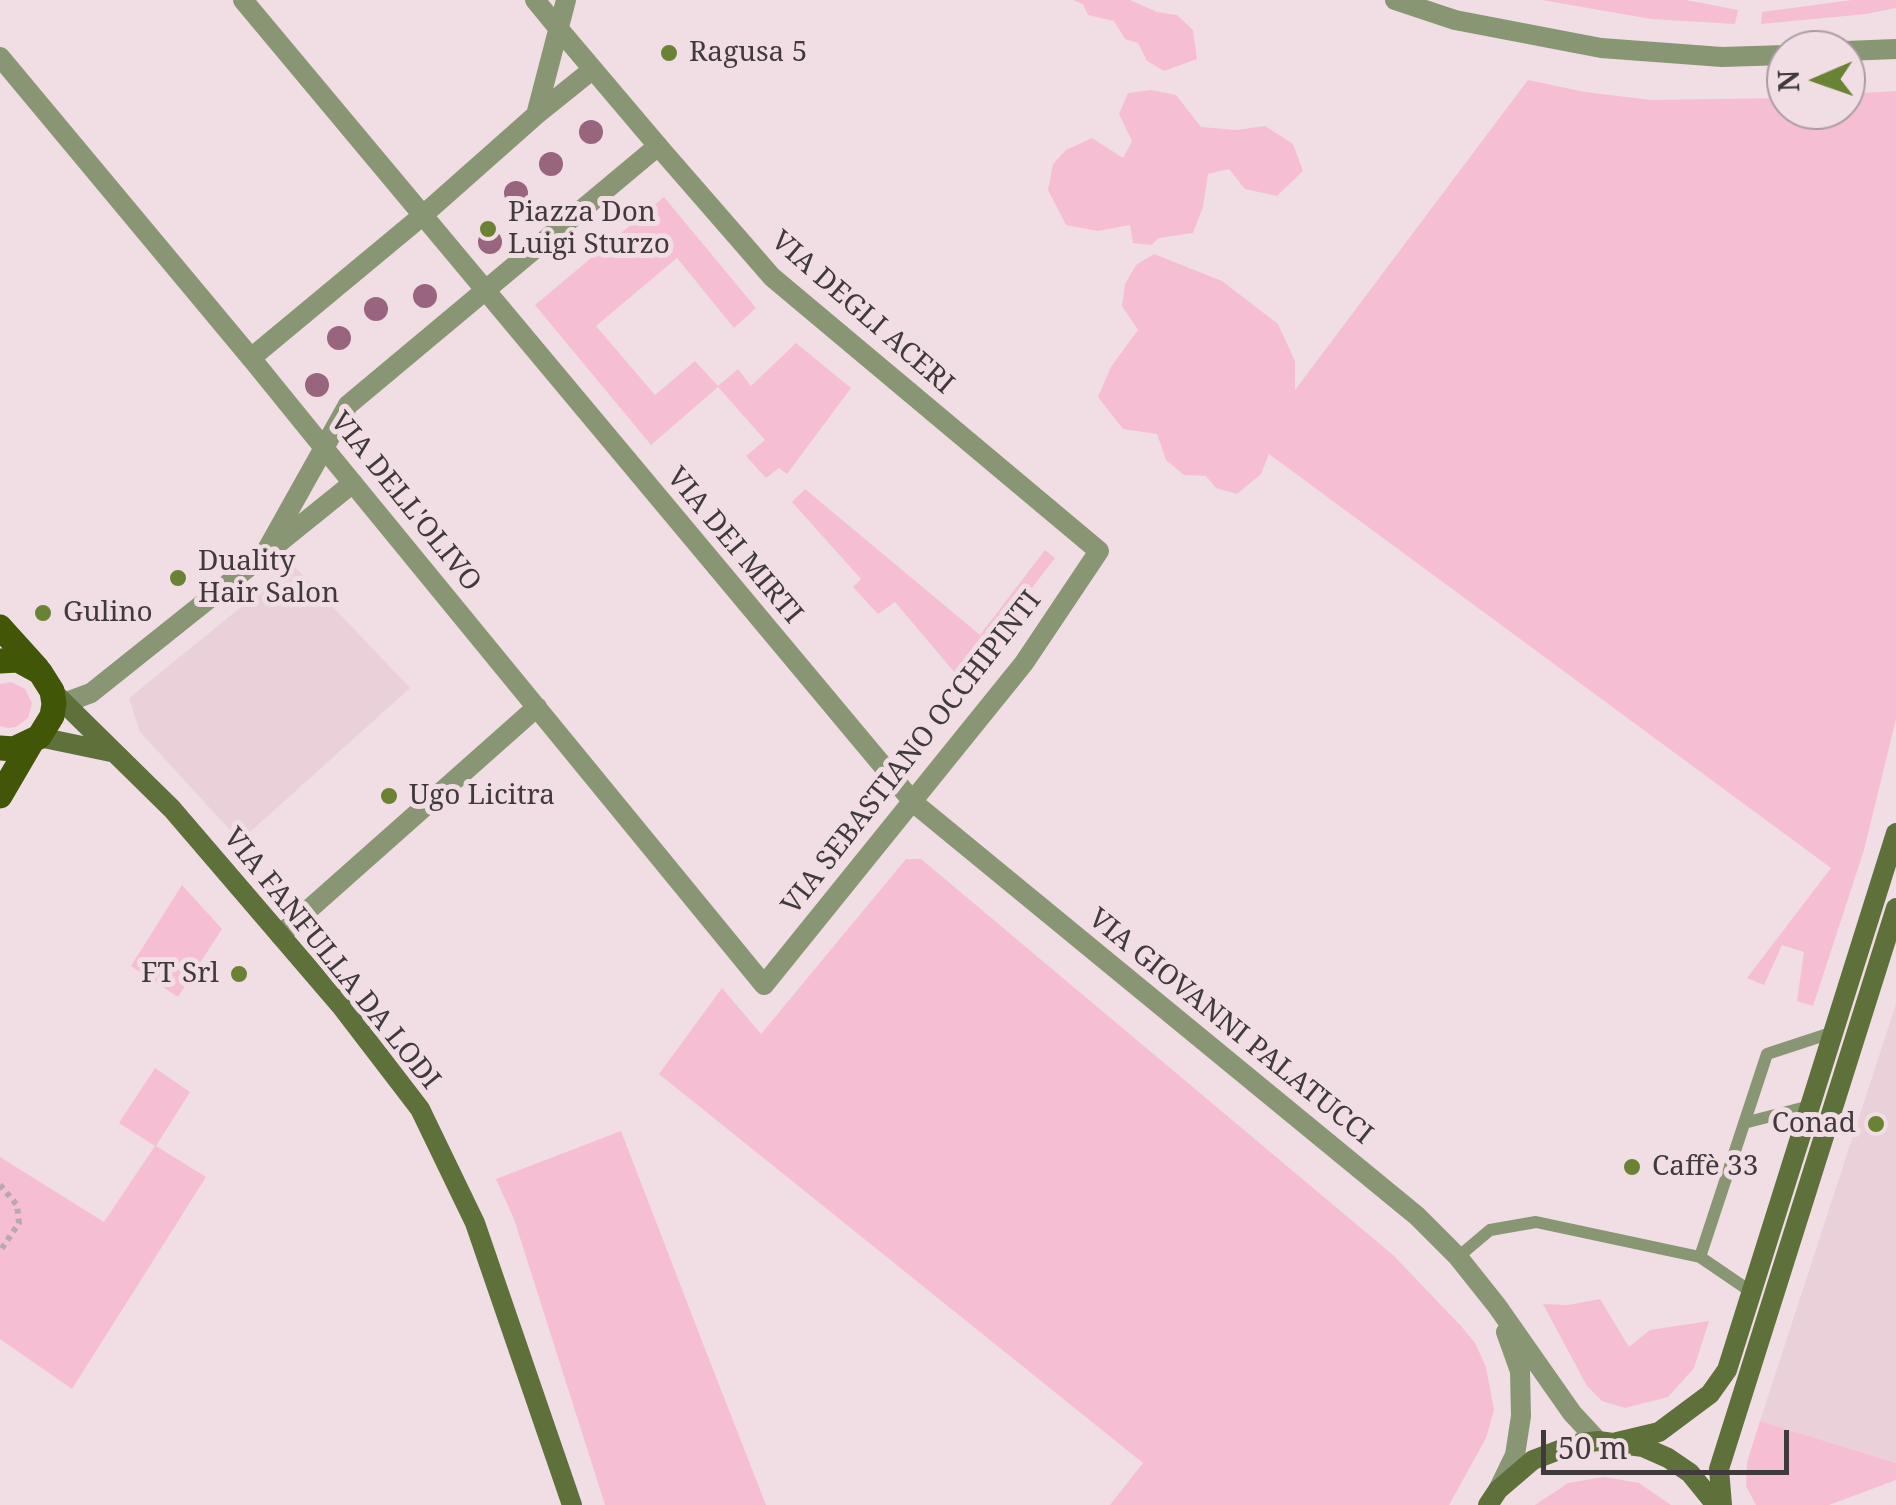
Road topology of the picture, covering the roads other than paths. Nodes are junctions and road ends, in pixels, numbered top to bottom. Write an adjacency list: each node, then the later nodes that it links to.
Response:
1 (243, 0): 13 (street, VIA DEI MIRTI)
2 (534, 0): 5 (street, VIA DEGLI ACERI)
3 (566, 0): 5 (street)
4 (1395, 0): 8 (street)
5 (558, 28): 10 (street, VIA DEGLI ACERI); 11 (street)
6 (1892, 46): 7 (street)
7 (1866, 49)
8 (1766, 56)
9 (0, 57): 15 (street, VIA DELL'OLIVO)
10 (592, 70): 11 (street); 12 (street, VIA DEGLI ACERI)
11 (536, 115): 13 (street)
12 (658, 146): 14 (street); 18 (street, VIA DEGLI ACERI)
13 (422, 216): 14 (street, VIA DEI MIRTI); 15 (street)
14 (483, 290): 16 (street); 28 (street, VIA DEI MIRTI)
15 (251, 358): 16 (street, VIA DELL'OLIVO)
16 (324, 448): 17 (street, VIA DELL'OLIVO); 19 (street)
17 (353, 483): 19 (street); 23 (street, VIA DELL'OLIVO)
18 (1099, 551): 28 (street, VIA SEBASTIANO OCCHIPINTI)
19 (264, 555): 22 (street)
20 (0, 627): 22 (main road)
21 (0, 661): 22 (main road)
22 (52, 689): 24 (main road); 26 (main road, VIA FANFULLA DA LODI)
23 (537, 708): 31 (street); 32 (street, VIA DELL'OLIVO)
24 (36, 740): 25 (main road); 26 (main road); 27 (main road)
25 (0, 748)
26 (115, 752): 31 (main road, VIA FANFULLA DA LODI)
27 (0, 796)
28 (914, 803): 32 (street, VIA SEBASTIANO OCCHIPINTI); 36 (street, VIA GIOVANNI PALATUCCI)
29 (1896, 833): 33 (main road)
30 (1896, 908): 43 (main road)
31 (280, 936): 42 (main road, VIA FANFULLA DA LODI)
32 (764, 984)
33 (1834, 1032): 34 (main road); 35 (lane)
34 (1810, 1106): 35 (lane); 38 (main road)
35 (1744, 1123): 37 (lane)
36 (1458, 1256): 37 (lane); 39 (street, VIA GIOVANNI PALATUCCI)
37 (1700, 1257): 38 (lane)
38 (1750, 1291): 40 (main road)
39 (1498, 1306): 40 (street, VIA GIOVANNI PALATUCCI); 41 (street)
40 (1608, 1441): 41 (main road); 43 (main road)
41 (1493, 1498)
42 (572, 1505)
43 (1719, 1505)

